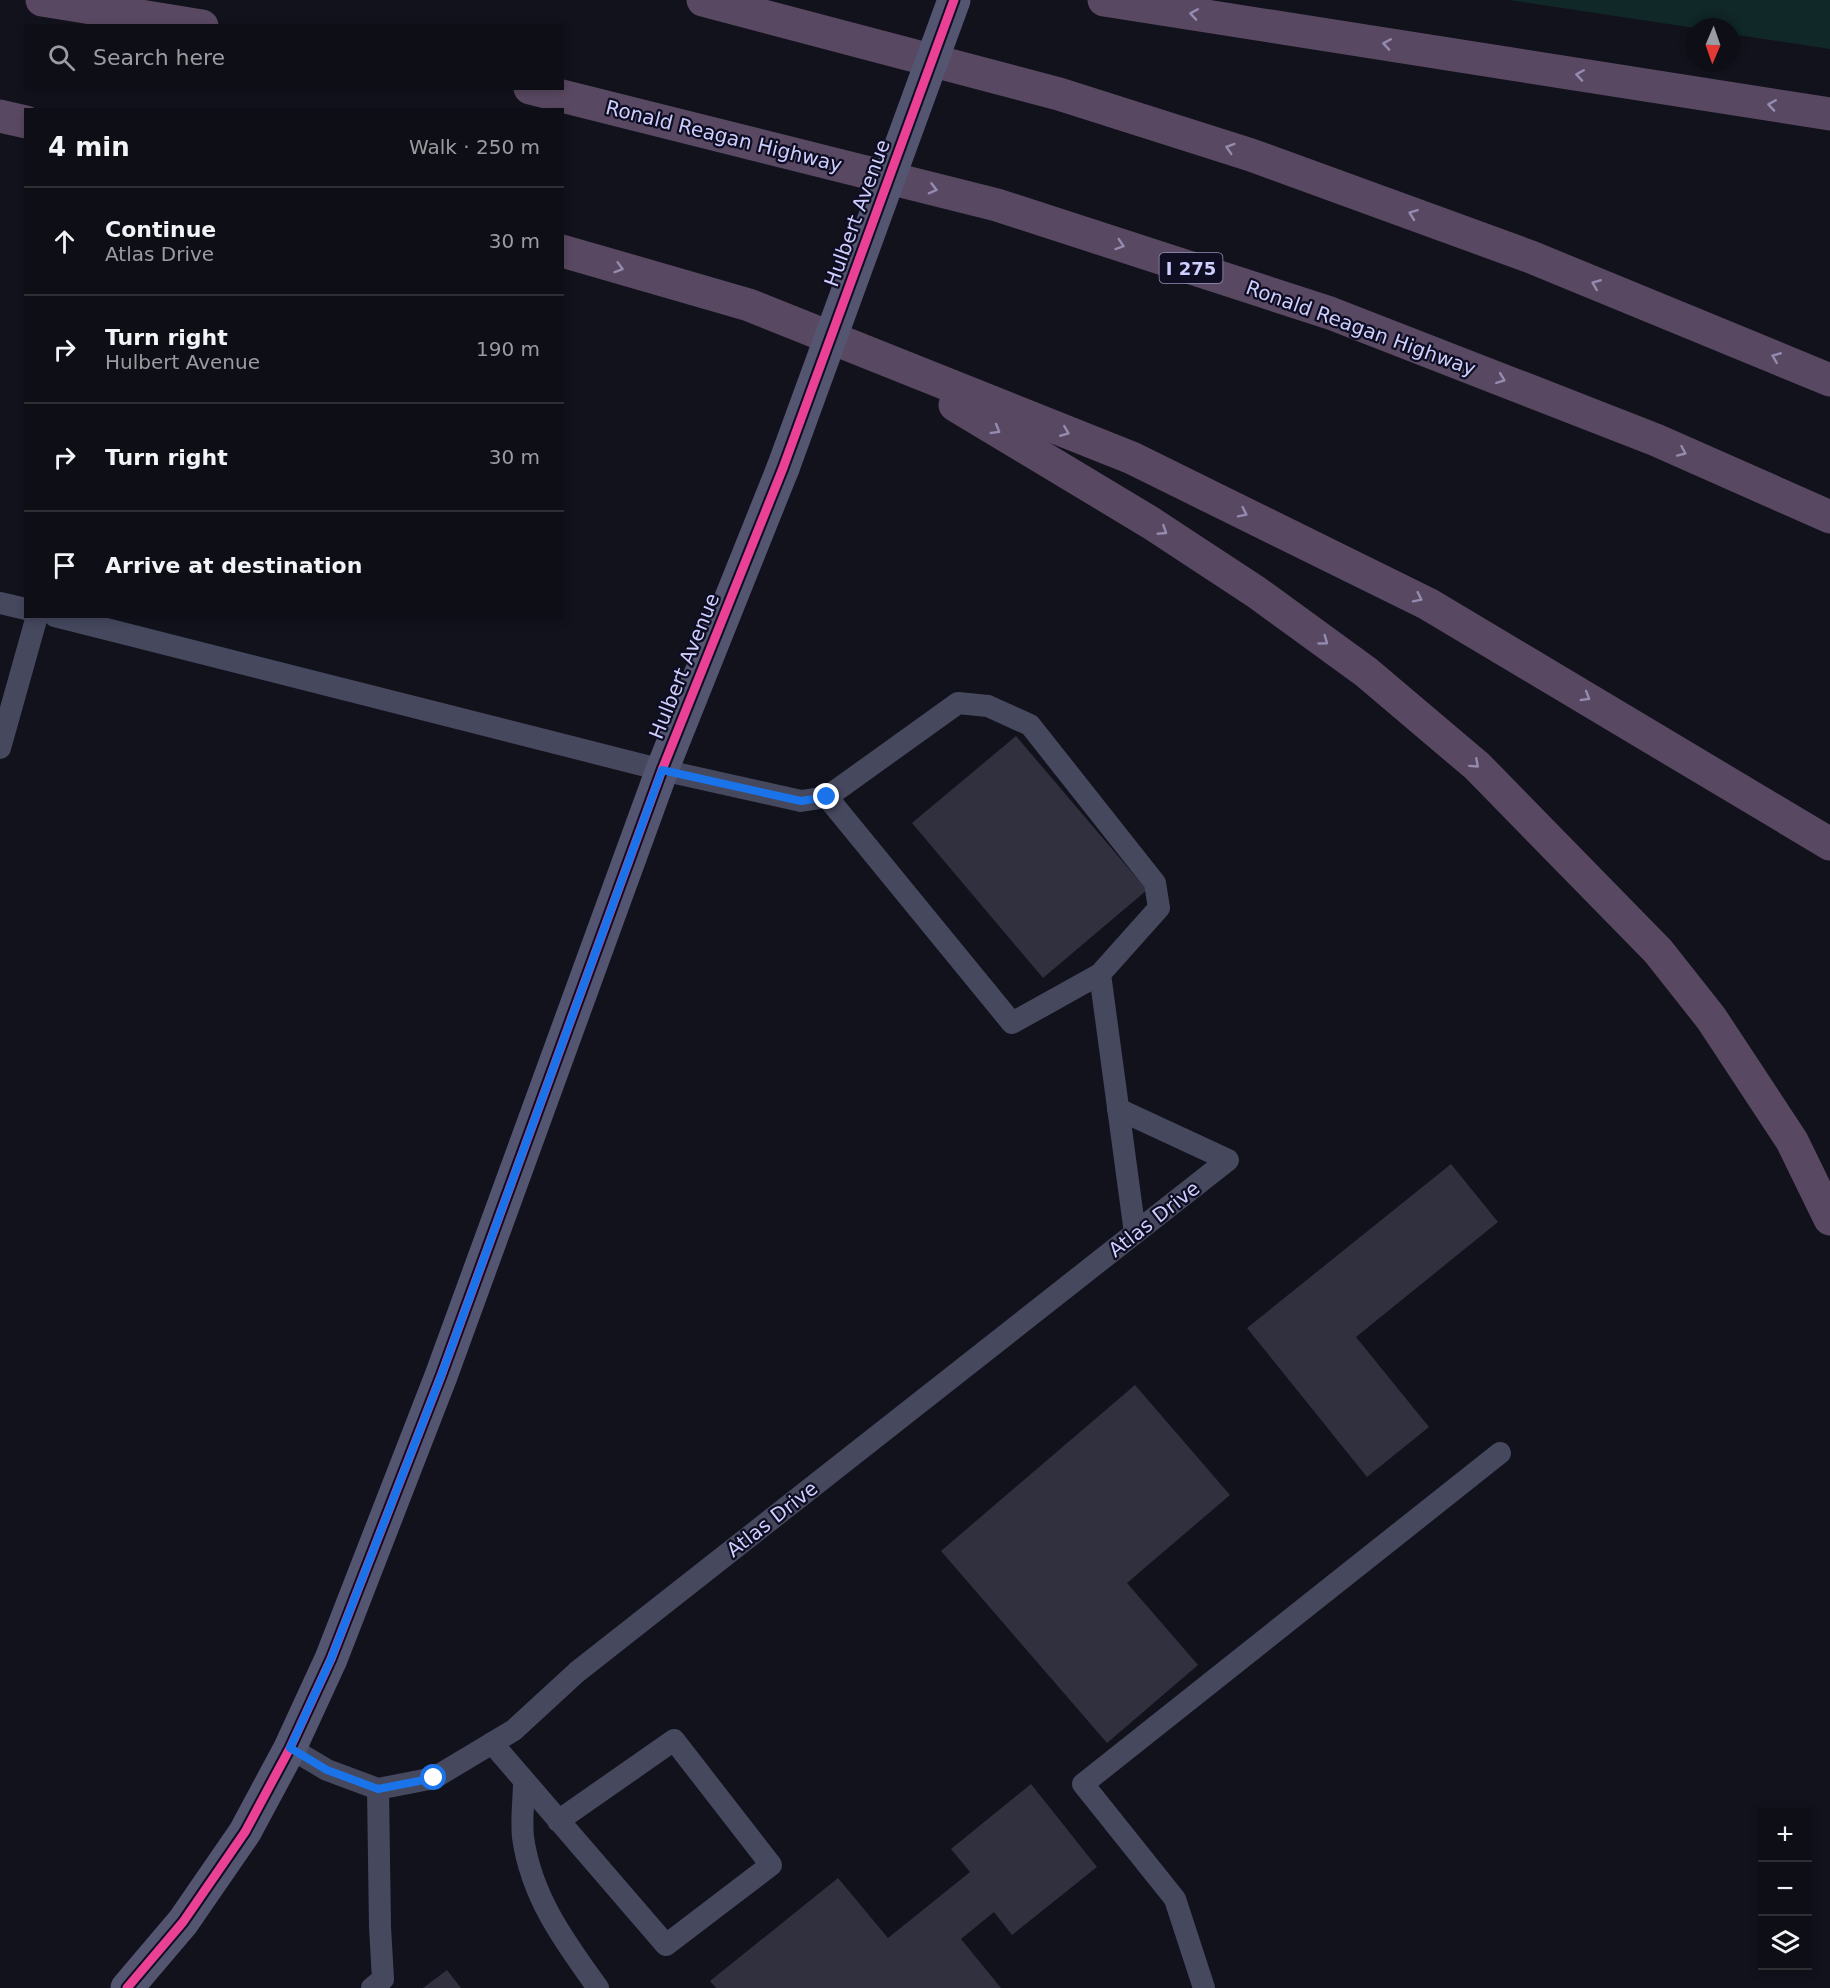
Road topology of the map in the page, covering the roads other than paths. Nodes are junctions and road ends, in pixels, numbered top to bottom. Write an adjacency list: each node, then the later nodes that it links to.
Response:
1 (42, 0): 5 (highway)
2 (703, 0): 12 (highway, one-way to 2)
3 (954, 0): 19 (main road, Hulbert Avenue, bridge)
4 (1104, 0): 7 (highway, one-way to 4)
5 (190, 24)
6 (538, 90): 13 (highway, Ronald Reagan Highway / I 275, one-way to 13)
7 (1830, 114)
8 (0, 116): 9 (highway)
9 (24, 122)
10 (564, 252): 11 (highway, one-way to 11)
11 (874, 356): 21 (highway, one-way to 21); 24 (highway, one-way to 24)
12 (1830, 380)
13 (1830, 517)
14 (0, 603): 15 (lane)
15 (24, 609)
16 (36, 618): 18 (lane)
17 (63, 618): 19 (lane)
18 (0, 748)
19 (662, 770): 20 (lane); 28 (main road, Hulbert Avenue)
20 (827, 797): 22 (lane); 22 (lane)
21 (1830, 844)
22 (1100, 974): 23 (lane)
23 (1118, 1109): 25 (lane); 25 (lane, Atlas Drive)
24 (1830, 1219)
25 (1135, 1233): 27 (lane, Atlas Drive)
26 (1500, 1453): 35 (lane)
27 (492, 1743): 29 (lane); 30 (lane, Atlas Drive)
28 (290, 1748): 30 (lane); 32 (main road, Hulbert Avenue)
29 (524, 1781): 31 (lane); 34 (lane)
30 (378, 1789): 33 (lane)
31 (558, 1821): 31 (lane)
32 (127, 1988)
33 (372, 1988)
34 (598, 1988)
35 (1204, 1988)

